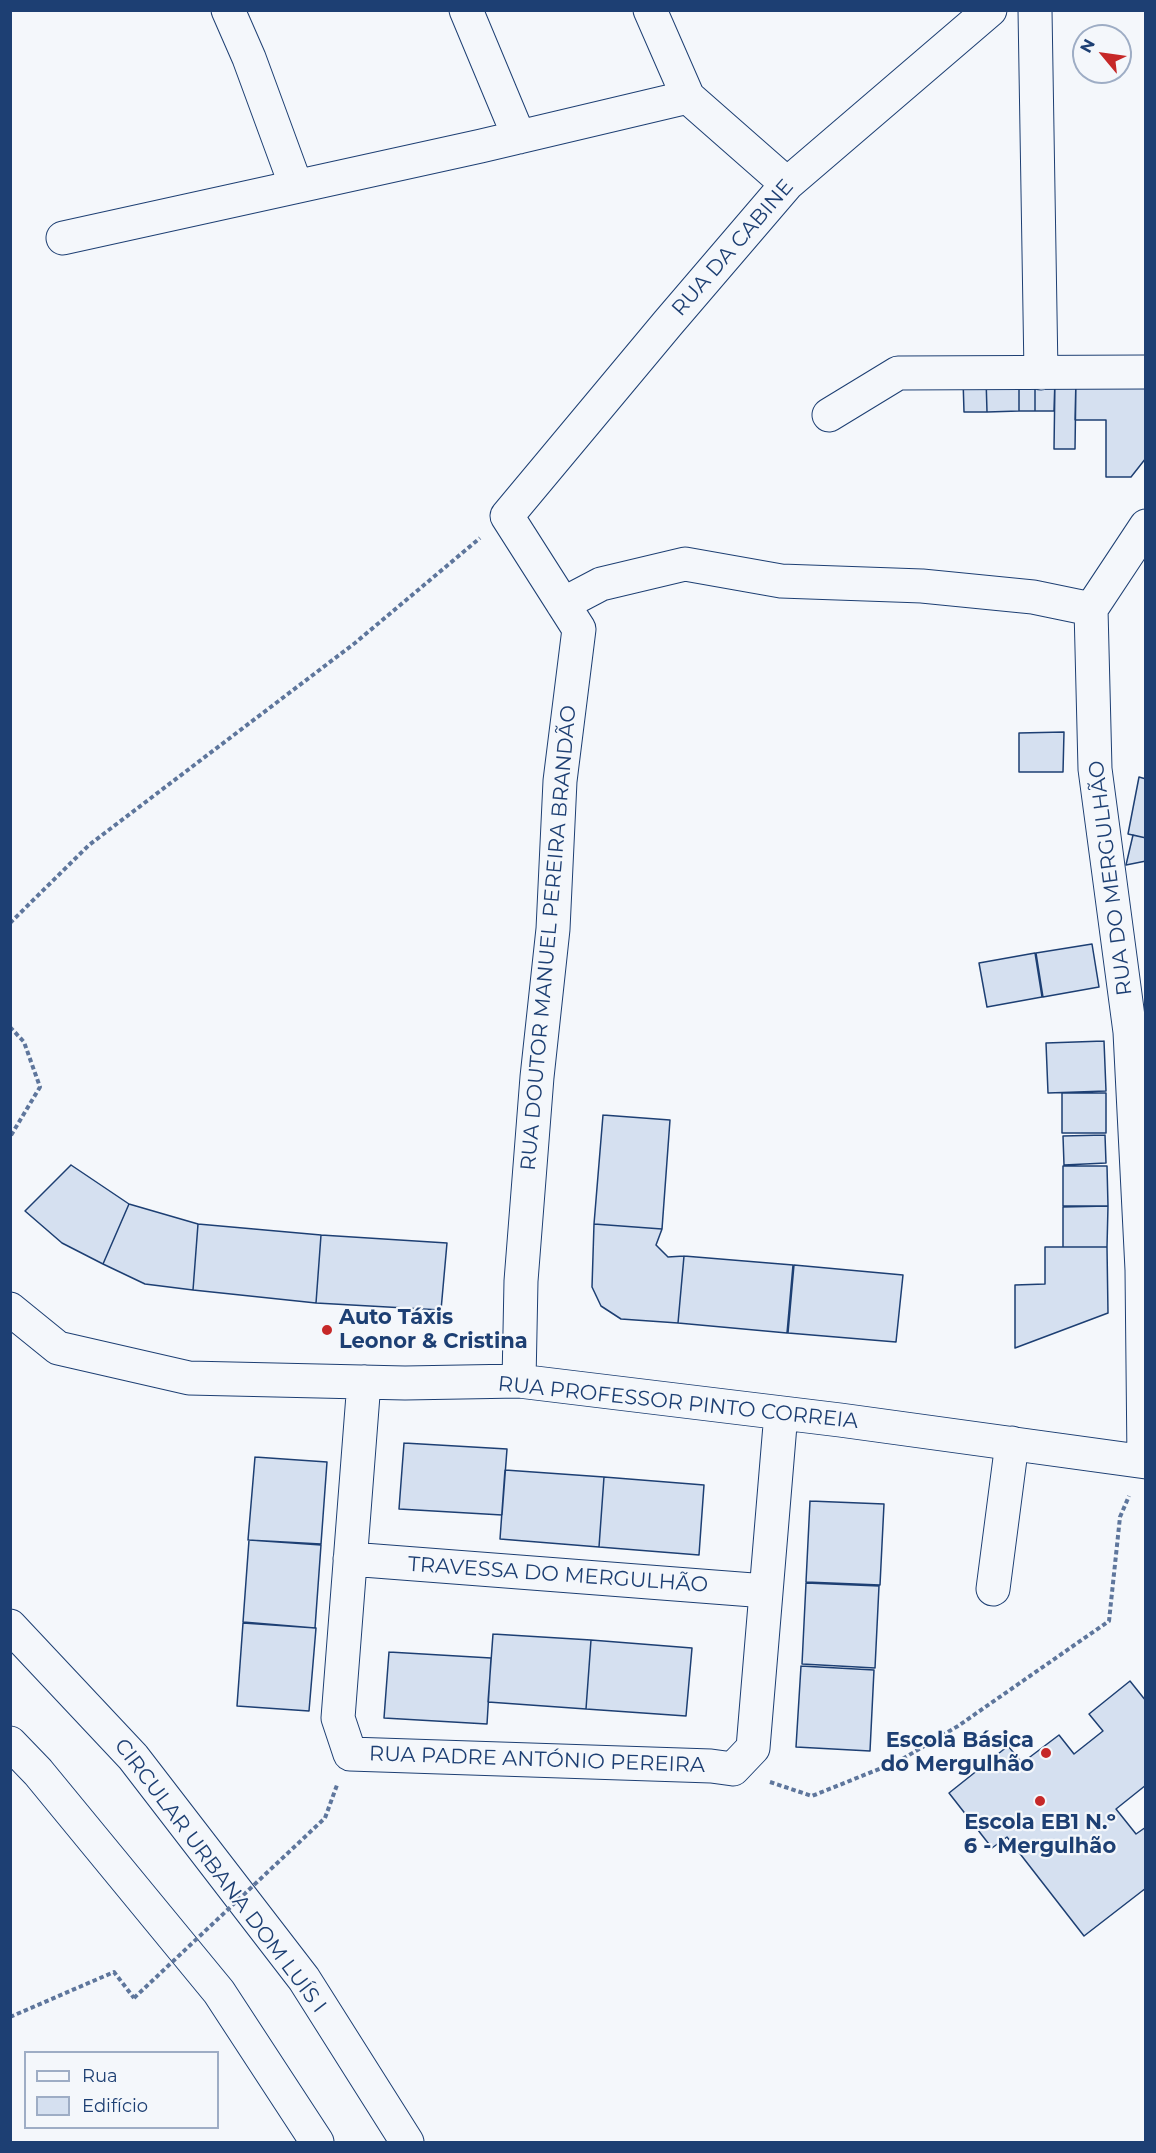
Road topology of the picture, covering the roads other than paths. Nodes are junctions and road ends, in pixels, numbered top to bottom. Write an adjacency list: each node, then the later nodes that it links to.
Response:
1 (228, 10): 9 (main road)
2 (466, 10): 7 (main road)
3 (650, 10): 6 (main road)
4 (990, 10): 8 (main road, RUA DA CABINE)
5 (1035, 10): 12 (main road)
6 (687, 97): 7 (main road); 8 (main road)
7 (519, 137): 9 (main road)
8 (788, 184): 14 (main road, RUA DA CABINE)
9 (296, 186): 10 (main road)
10 (63, 238)
11 (1146, 372): 12 (main road)
12 (1041, 373): 13 (main road)
13 (829, 415)
14 (507, 516): 16 (main road, RUA DOUTOR MANUEL PEREIRA BRANDÃO)
15 (1146, 526): 17 (main road)
16 (563, 604): 17 (main road); 19 (main road, RUA DOUTOR MANUEL PEREIRA BRANDÃO)
17 (1091, 609): 23 (main road, RUA DO MERGULHÃO)
18 (10, 1309): 20 (main road, RUA PROFESSOR PINTO CORREIA)
19 (519, 1381): 20 (main road, RUA PROFESSOR PINTO CORREIA); 21 (main road, RUA PROFESSOR PINTO CORREIA)
20 (364, 1382): 24 (main road, RUA PADRE ANTÓNIO PEREIRA)
21 (781, 1413): 22 (main road, RUA PROFESSOR PINTO CORREIA); 26 (main road, RUA PADRE ANTÓNIO PEREIRA)
22 (1012, 1443): 23 (main road, RUA PROFESSOR PINTO CORREIA); 25 (main road)
23 (1145, 1461)
24 (350, 1559): 26 (main road, TRAVESSA DO MERGULHÃO); 26 (main road, RUA PADRE ANTÓNIO PEREIRA)
25 (993, 1589)
26 (766, 1591)
27 (10, 1626): 30 (main road, CIRCULAR URBANA DOM LUÍS I)
28 (10, 1743): 29 (main road)
29 (317, 2142)
30 (407, 2142)

